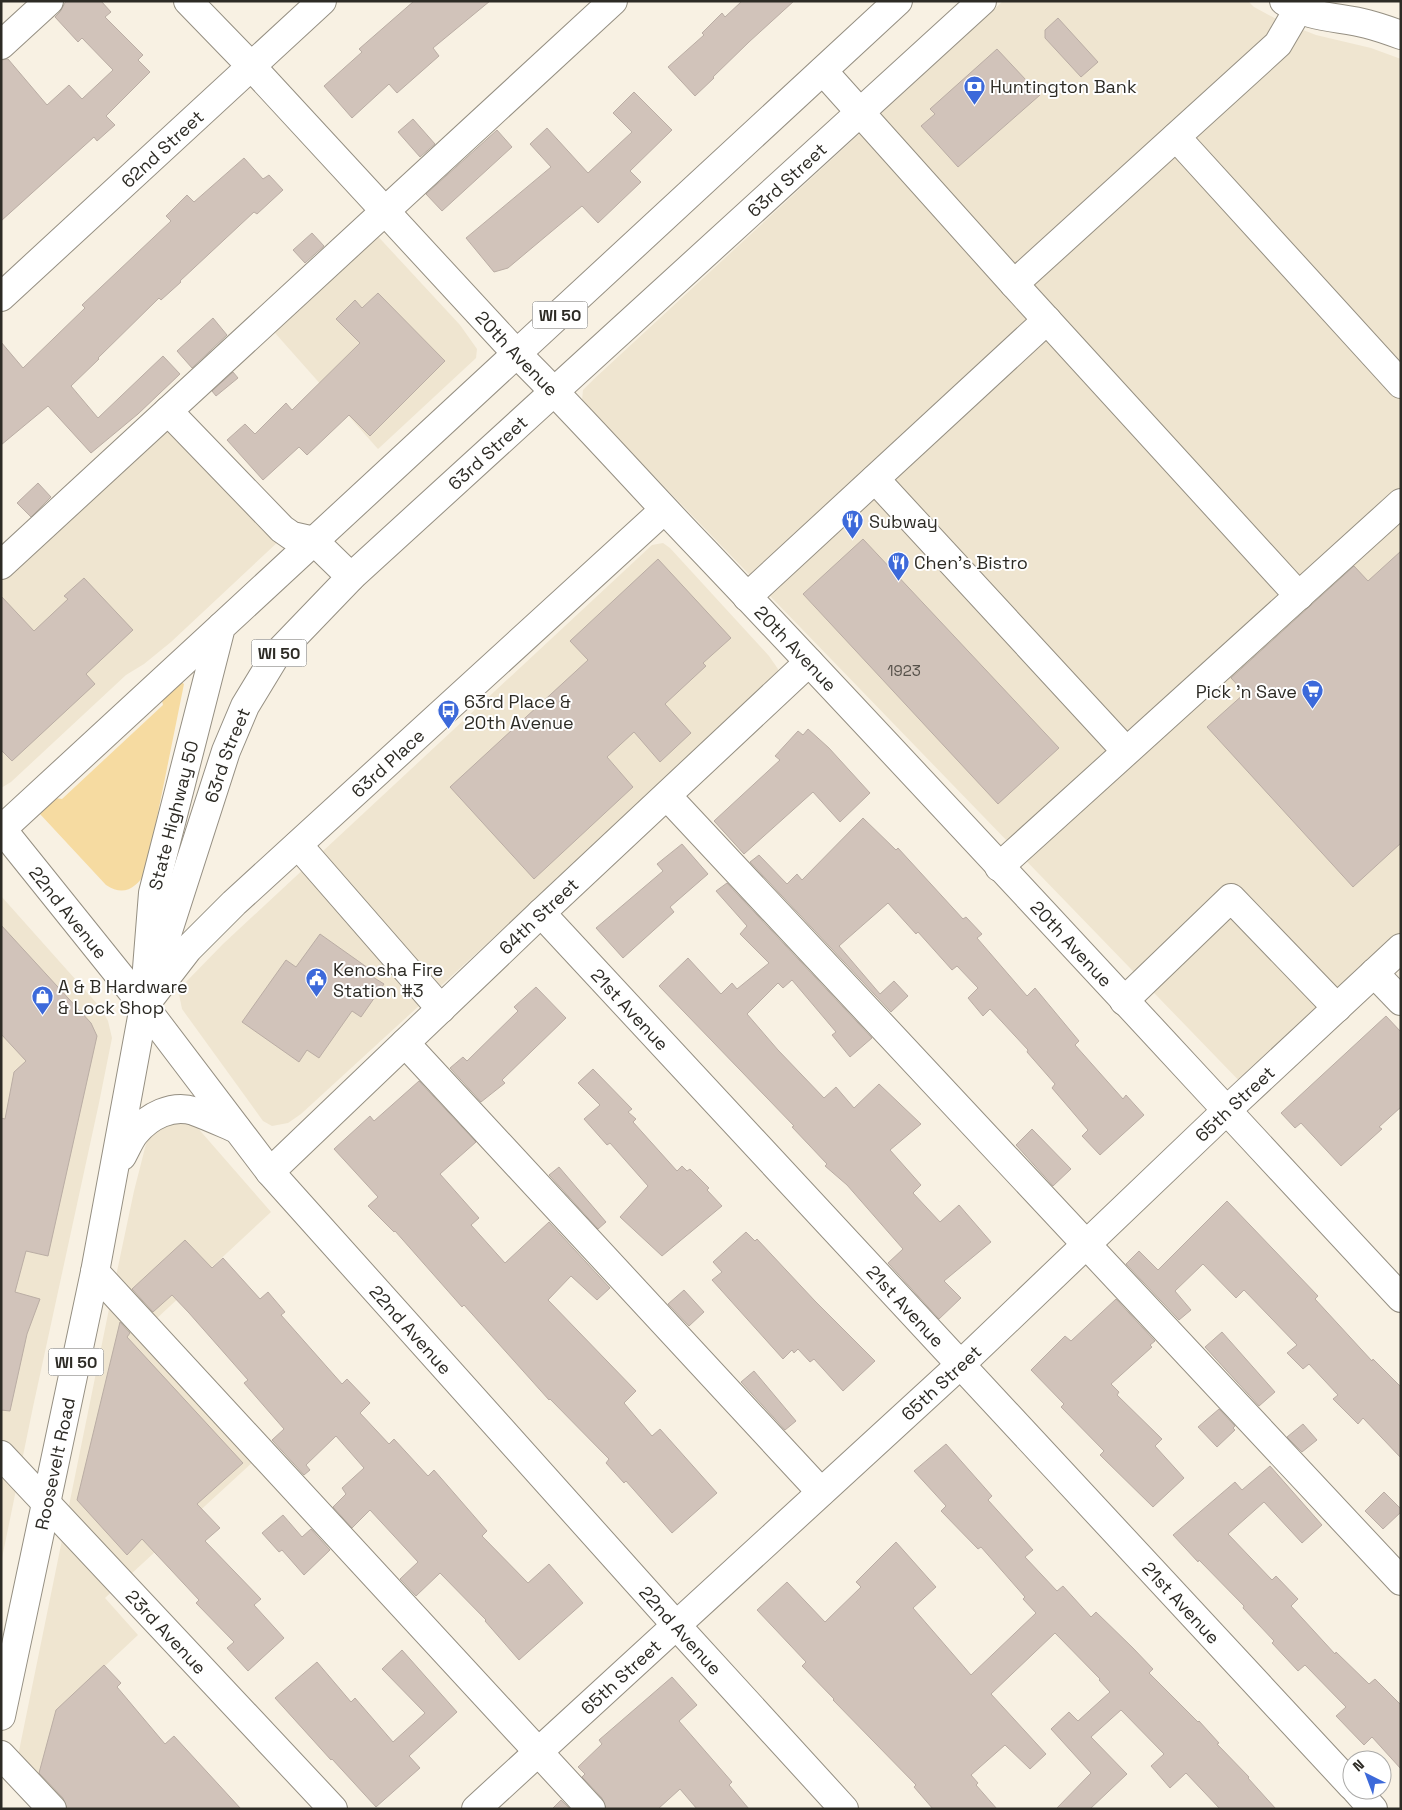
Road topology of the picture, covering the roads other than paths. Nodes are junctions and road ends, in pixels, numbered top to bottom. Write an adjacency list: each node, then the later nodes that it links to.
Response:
1 (49, 1): 9 (street)
2 (188, 1): 10 (street, 20th Avenue)
3 (322, 1): 10 (street, 62nd Street)
4 (613, 1): 14 (street)
5 (898, 1): 11 (street, WI 50)
6 (982, 1): 12 (street, 63rd Street / WI 50)
7 (1292, 5): 8 (street); 13 (street)
8 (1401, 35)
9 (1, 44)
10 (251, 66): 14 (street, 20th Avenue); 16 (street, 62nd Street)
11 (823, 71): 12 (street); 18 (street, WI 50)
12 (861, 113): 15 (street); 20 (street, 63rd Street / WI 50)
13 (1176, 137): 15 (street); 19 (street)
14 (385, 211): 18 (street, 20th Avenue); 21 (street)
15 (1014, 284): 17 (street)
16 (1, 297)
17 (1047, 320): 22 (street); 28 (street)
18 (517, 354): 20 (street, 20th Avenue); 25 (street, WI 50)
19 (1401, 384)
20 (555, 392): 24 (street, 20th Avenue); 27 (street, 63rd Street / WI 50)
21 (168, 410): 25 (street); 26 (street)
22 (875, 479): 29 (street); 32 (street)
23 (1401, 503): 28 (street)
24 (664, 510): 29 (street, 20th Avenue); 35 (street, 63rd Place)
25 (314, 541): 27 (street); 30 (street, WI 50)
26 (1, 565)
27 (351, 577): 42 (street, 63rd Street / WI 50)
28 (1299, 596): 32 (street)
29 (747, 597): 31 (street, 20th Avenue)
30 (221, 628): 34 (street); 42 (street, State Highway 50 / WI 50)
31 (810, 662): 33 (street, 64th Street); 36 (street, 20th Avenue)
32 (1126, 751): 36 (street)
33 (667, 796): 37 (street, 64th Street); 50 (street)
34 (2, 829): 42 (street, 22nd Avenue)
35 (298, 845): 42 (street, 63rd Place); 44 (street)
36 (999, 866): 40 (street, 20th Avenue)
37 (541, 914): 44 (street, 64th Street); 53 (street, 21st Avenue)
38 (1401, 948): 39 (street, 65th Street)
39 (1374, 973): 41 (street); 43 (street, 65th Street)
40 (1124, 1001): 43 (street); 46 (street, 20th Avenue)
41 (1401, 1001)
42 (144, 1006): 47 (street, 22nd Avenue); 48 (street, Roosevelt Road / WI 50)
43 (1337, 1008): 46 (street, 65th Street)
44 (441, 1009): 45 (street, 64th Street)
45 (405, 1043): 49 (street, 64th Street); 55 (street)
46 (1226, 1111): 50 (street, 65th Street); 52 (street, 20th Avenue)
47 (237, 1128): 48 (street); 49 (street, 22nd Avenue)
48 (114, 1171): 51 (street, Roosevelt Road / WI 50)
49 (270, 1172): 58 (street, 22nd Avenue)
50 (1087, 1244): 53 (street, 65th Street); 57 (street)
51 (96, 1272): 56 (street, Roosevelt Road / WI 50); 60 (street)
52 (1401, 1298)
53 (960, 1365): 55 (street, 65th Street); 62 (street, 21st Avenue)
54 (1, 1454): 56 (street, 23rd Avenue)
55 (821, 1492): 58 (street, 65th Street)
56 (46, 1502): 59 (street, Roosevelt Road / WI 50); 64 (street, 23rd Avenue)
57 (1401, 1581)
58 (676, 1625): 60 (street, 65th Street); 67 (street, 22nd Avenue)
59 (1, 1716)
60 (539, 1752): 65 (street, 65th Street); 66 (street)
61 (1, 1756): 63 (street)
62 (1342, 1775)
63 (52, 1809)
64 (333, 1809)
65 (476, 1809)
66 (591, 1809)
67 (844, 1809)

